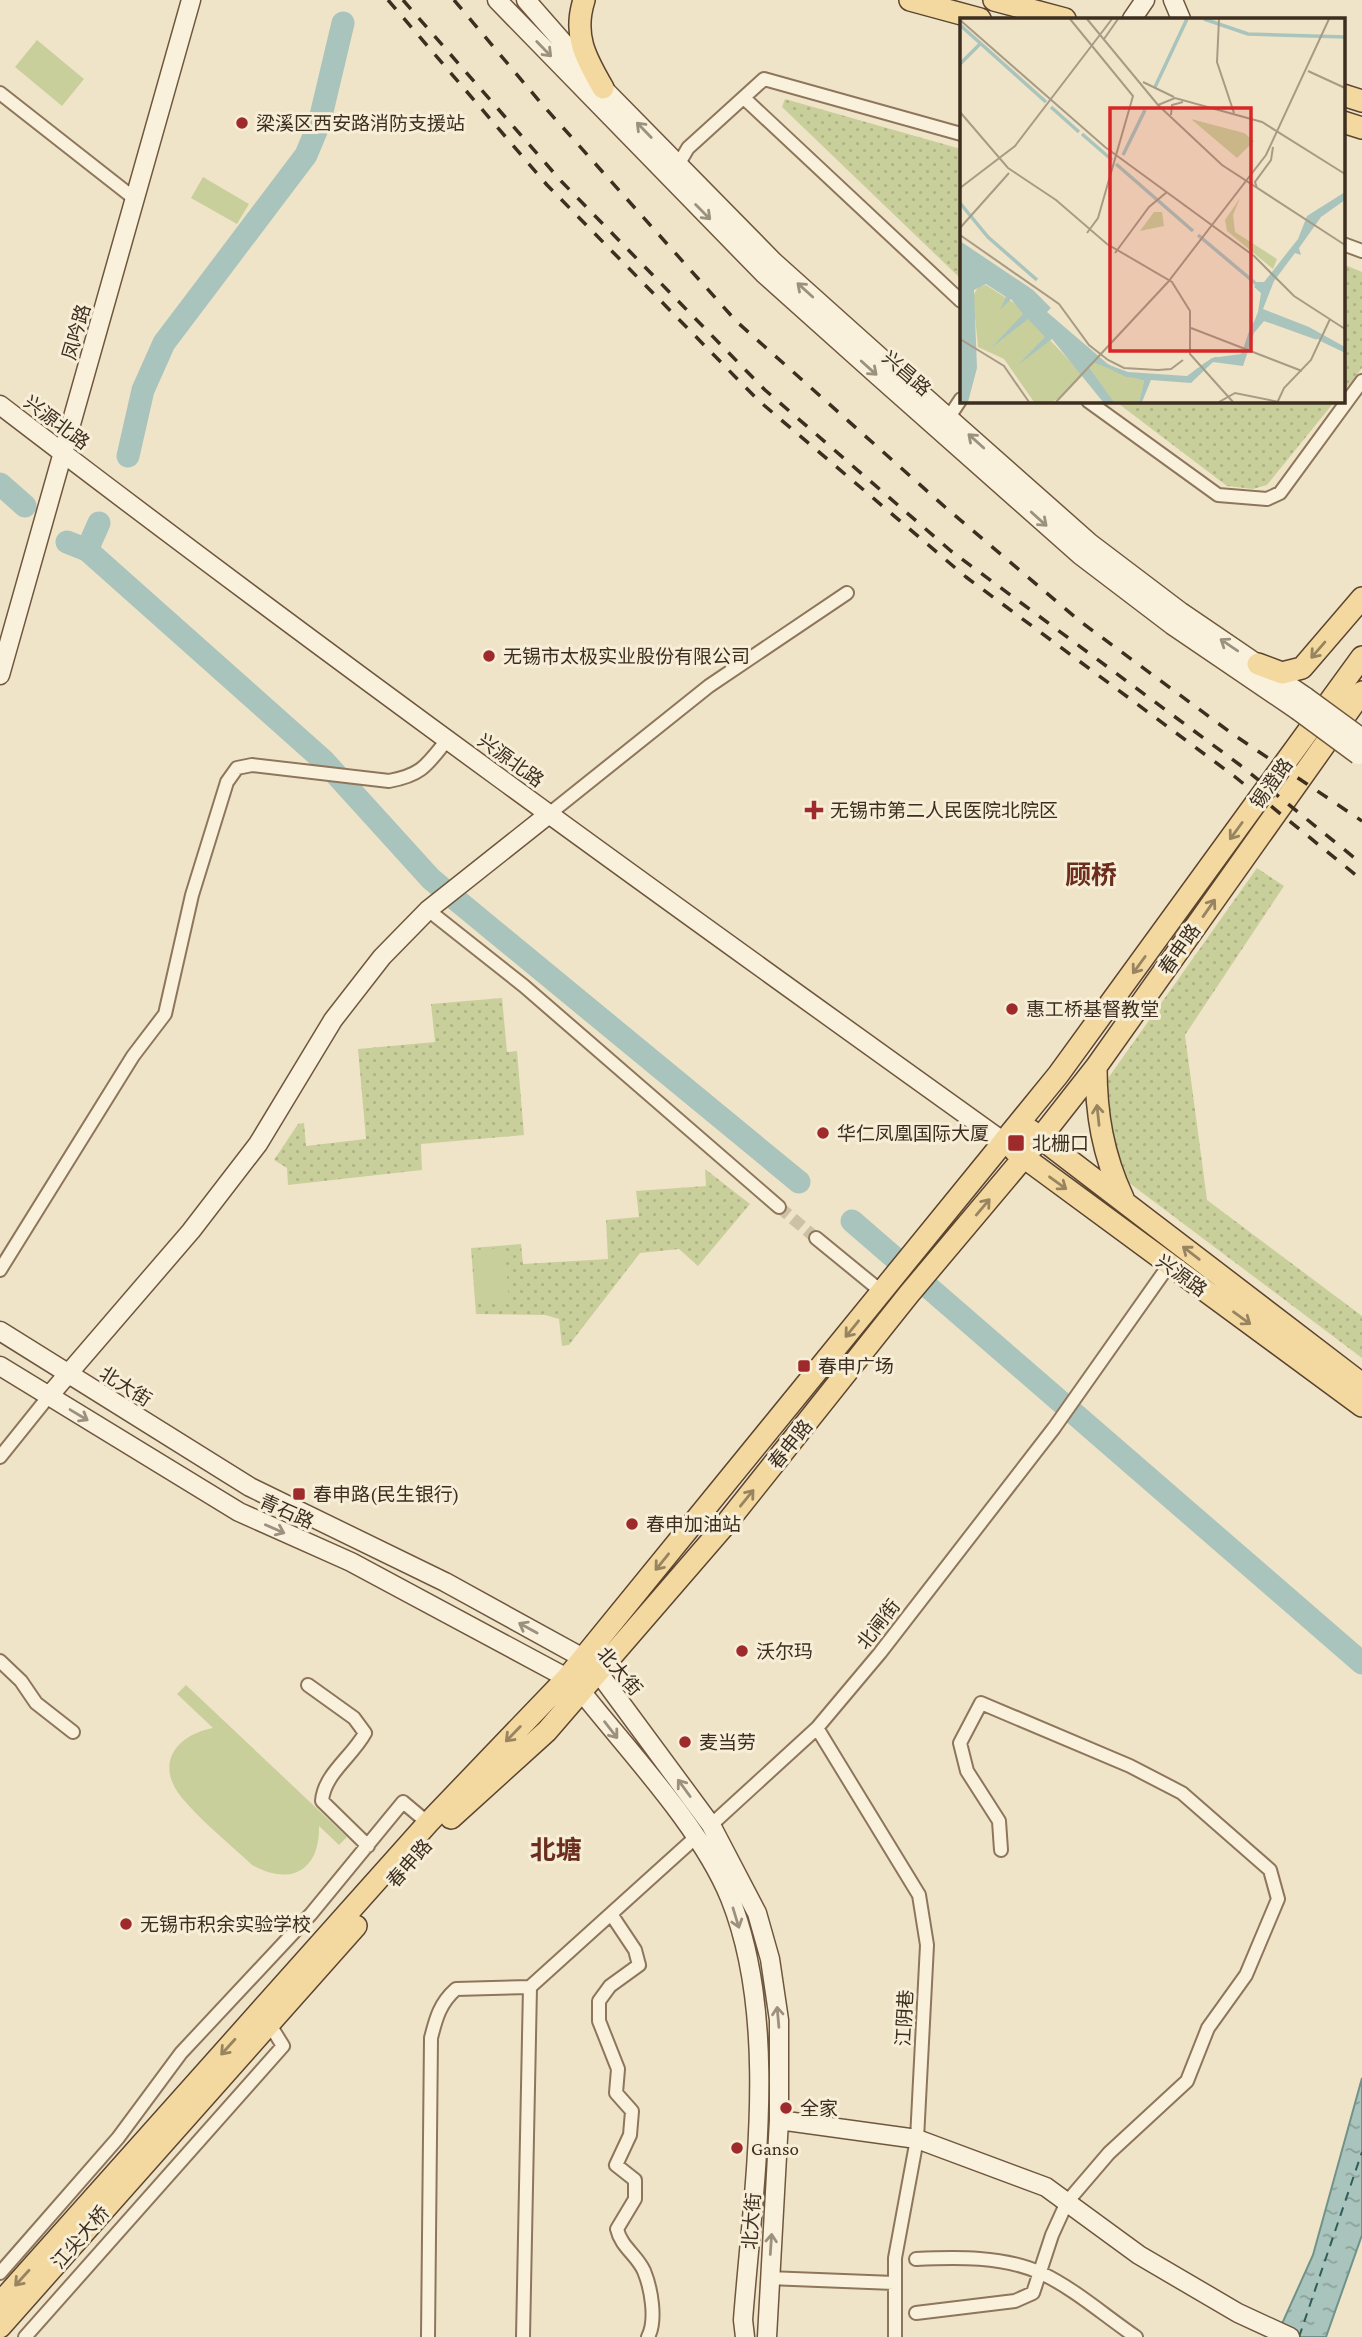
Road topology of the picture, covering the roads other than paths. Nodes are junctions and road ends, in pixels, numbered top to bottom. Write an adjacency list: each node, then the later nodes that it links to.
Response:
1 (191, 0): 22 (main road, 凤吟路)
2 (497, 0): 38 (main road, 兴昌路, one-way to 38)
3 (526, 0): 13 (main road, 兴昌路)
4 (584, 0): 13 (main road)
5 (910, 0): 9 (main road)
6 (994, 0): 10 (main road)
7 (1144, 0): 11 (main road)
8 (1173, 0): 12 (main road)
9 (976, 18)
10 (1061, 18)
11 (1133, 18)
12 (1181, 18)
13 (603, 88): 21 (main road, 兴昌路, one-way to 13)
14 (0, 93): 22 (street)
15 (1344, 94): 17 (main road)
16 (744, 98): 20 (street); 21 (street); 25 (street)
17 (1362, 101)
18 (1344, 122): 19 (main road)
19 (1362, 128)
20 (960, 134)
21 (678, 165): 30 (main road, 兴昌路, one-way to 21)
22 (135, 200): 31 (main road, 凤吟路)
23 (1344, 244): 24 (street)
24 (1362, 251)
25 (960, 300)
26 (1362, 381): 28 (street)
27 (960, 400): 30 (street)
28 (1089, 402)
29 (0, 405): 31 (main road, 兴源北路)
30 (949, 417): 35 (main road, 兴昌路, one-way to 30)
31 (64, 453): 36 (main road, 凤吟路); 39 (main road, 兴源北路)
32 (847, 593): 41 (street)
33 (1362, 598): 35 (main road, one-way to 35)
34 (1362, 657): 43 (main road, 锡澄路, one-way to 43)
35 (1258, 664): 38 (main road, 兴昌路)
36 (0, 675)
37 (1362, 692): 44 (main road, 春申路, one-way to 37)
38 (1301, 704): 40 (main road, 兴昌路, bridge)
39 (447, 740): 41 (main road, 兴源北路); 53 (street)
40 (1361, 750)
41 (550, 814): 42 (main road); 47 (main road, 兴源北路)
42 (433, 906): 50 (street); 57 (main road)
43 (1179, 910): 45 (main road, 春申路, one-way to 45)
44 (1096, 1067): 46 (main road, 春申路); 49 (main road, one-way to 44)
45 (1019, 1123): 46 (main road, 兴源路); 47 (main road, 春申路)
46 (1041, 1137): 48 (main road, 春申路); 49 (main road, 兴源路)
47 (1004, 1142): 48 (main road, 兴源路); 54 (main road, 春申路)
48 (1024, 1158): 52 (main road, 兴源路, one-way to 52); 63 (main road, 春申路, one-way to 48)
49 (1126, 1203): 58 (main road, 兴源路, one-way to 49)
50 (779, 1207)
51 (816, 1238): 54 (street)
52 (1169, 1265): 60 (main road, 兴源路, one-way to 60); 66 (street, 北闸街)
53 (0, 1270)
54 (888, 1284): 63 (main road, 春申路, one-way to 63)
55 (0, 1331): 57 (main road, 北大街)
56 (0, 1366): 59 (main road, 青石路)
57 (67, 1374): 59 (main road); 63 (main road, 北大街, one-way to 57)
58 (1362, 1384)
59 (49, 1396): 61 (street); 65 (main road, 青石路, one-way to 65)
60 (1362, 1406)
61 (0, 1457)
62 (0, 1661): 67 (street)
63 (591, 1665): 65 (main road, 春申路); 69 (main road, 北大街, one-way to 63)
64 (308, 1685): 71 (street)
65 (574, 1685): 68 (main road, 春申路, one-way to 68); 70 (main road, 北大街, one-way to 70); 75 (main road, 春申路)
66 (817, 1728): 69 (street, 北闸街); 77 (street, 江阴巷)
67 (73, 1732)
68 (428, 1823): 71 (street); 75 (main road, 春申路)
69 (710, 1825): 76 (main road, 北大街, one-way to 69)
70 (696, 1837): 73 (street); 92 (main road, 北大街, one-way to 92)
71 (368, 1846): 81 (street)
72 (1002, 1850): 79 (street)
73 (611, 1914): 74 (street); 91 (street)
74 (530, 1987): 89 (street); 90 (street)
75 (265, 2018): 78 (main road, 春申路); 88 (street)
76 (779, 2120): 77 (main road); 83 (main road, 北大街, one-way to 76)
77 (917, 2139): 79 (main road); 84 (street, 江阴巷)
78 (154, 2141): 85 (main road, 江尖大桥, one-way to 85); 87 (main road, 江尖大桥)
79 (1067, 2202): 82 (street); 96 (main road)
80 (916, 2259): 82 (street)
81 (0, 2273)
82 (1040, 2273): 86 (street); 95 (street)
83 (768, 2278): 84 (street); 93 (main road, 北大街)
84 (894, 2283): 94 (street, 江阴巷)
85 (0, 2303)
86 (916, 2313)
87 (0, 2328)
88 (25, 2337)
89 (428, 2337)
90 (523, 2337)
91 (648, 2337)
92 (745, 2337)
93 (767, 2337)
94 (895, 2337)
95 (1136, 2337)
96 (1290, 2337)

